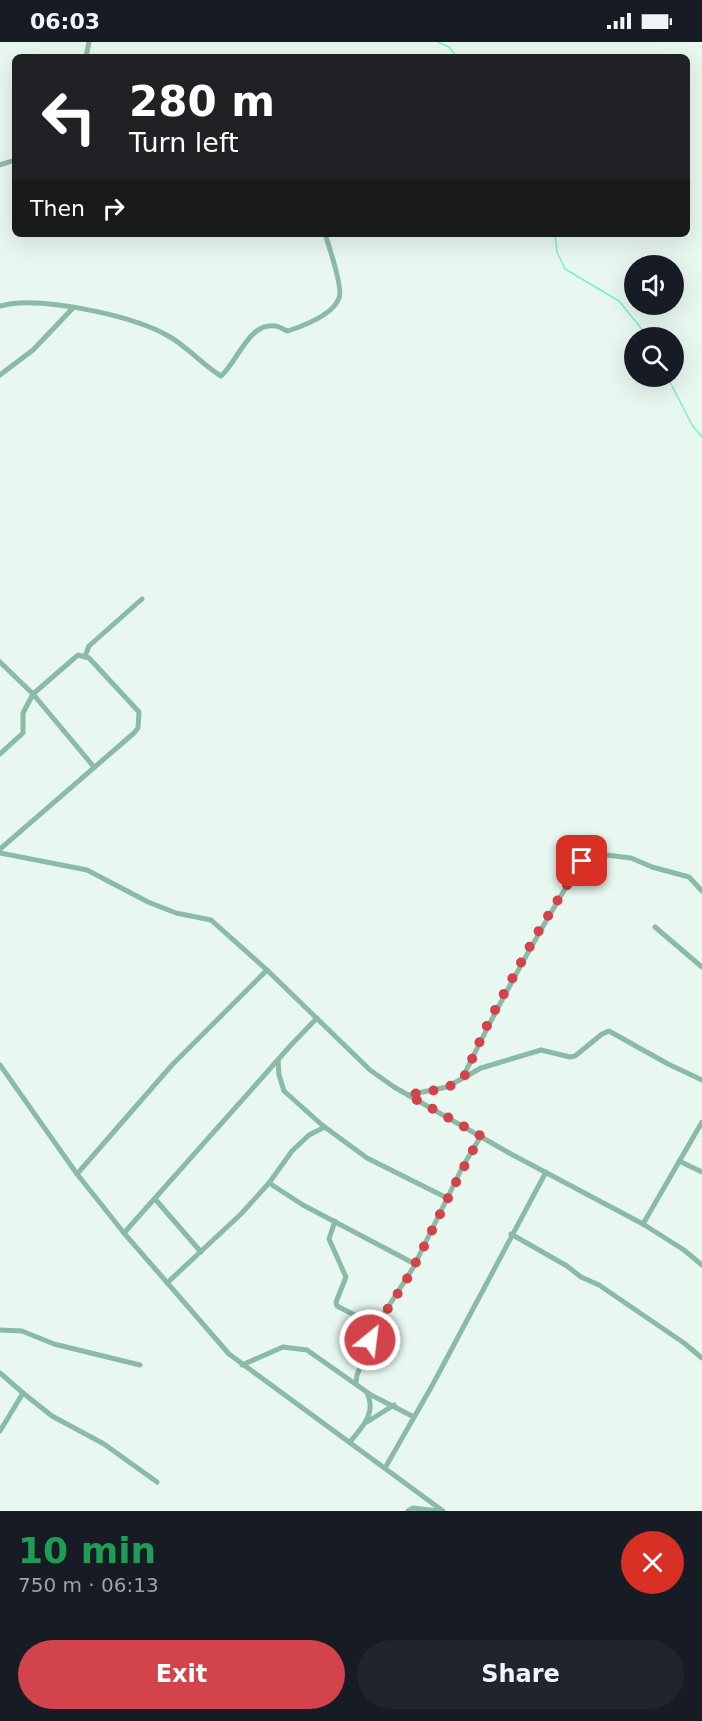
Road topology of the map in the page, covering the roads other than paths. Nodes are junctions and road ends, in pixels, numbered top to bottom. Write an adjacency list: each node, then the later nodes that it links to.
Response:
1 (327, 237): 3 (street)
2 (0, 306): 3 (street)
3 (73, 308): 4 (street)
4 (0, 375)
5 (142, 599): 6 (street)
6 (85, 656): 8 (street); 10 (street)
7 (0, 662): 8 (street)
8 (33, 694): 9 (street); 10 (street)
9 (0, 754)
10 (94, 767): 11 (street)
11 (0, 851): 15 (street)
12 (702, 891): 19 (street)
13 (655, 927): 14 (street)
14 (702, 967)
15 (267, 970): 16 (street); 28 (street)
16 (317, 1018): 17 (street); 21 (street)
17 (278, 1060): 23 (street); 30 (street)
18 (0, 1065): 28 (street)
19 (464, 1077): 20 (street); 21 (street)
20 (702, 1080)
21 (408, 1095): 24 (street)
22 (702, 1122): 25 (street)
23 (325, 1127): 29 (street); 31 (street)
24 (481, 1136): 26 (street); 31 (street)
25 (679, 1161): 27 (street); 33 (street)
26 (546, 1172): 33 (street); 35 (street)
27 (702, 1172)
28 (77, 1174): 34 (street)
29 (269, 1182): 32 (street); 36 (street)
30 (155, 1198): 34 (street); 36 (street)
31 (447, 1198): 37 (street)
32 (335, 1221): 37 (street); 40 (street)
33 (643, 1224): 38 (street)
34 (124, 1233): 39 (street)
35 (512, 1234): 42 (street); 50 (street)
36 (201, 1252): 39 (street)
37 (415, 1264): 40 (street)
38 (702, 1265)
39 (167, 1283): 44 (street)
40 (376, 1326): 46 (street)
41 (0, 1330): 43 (street)
42 (702, 1358)
43 (140, 1365)
44 (242, 1365): 46 (street); 53 (street)
45 (0, 1373): 48 (street)
46 (356, 1383): 47 (street)
47 (366, 1391): 49 (street); 51 (street)
48 (23, 1393): 52 (street); 55 (street)
49 (394, 1405): 50 (street); 51 (street)
50 (414, 1417): 54 (street)
51 (367, 1422): 53 (street)
52 (0, 1431)
53 (350, 1442): 54 (street)
54 (385, 1468): 58 (street)
55 (157, 1482)
56 (408, 1511): 57 (street)
57 (438, 1511)
58 (443, 1511)

